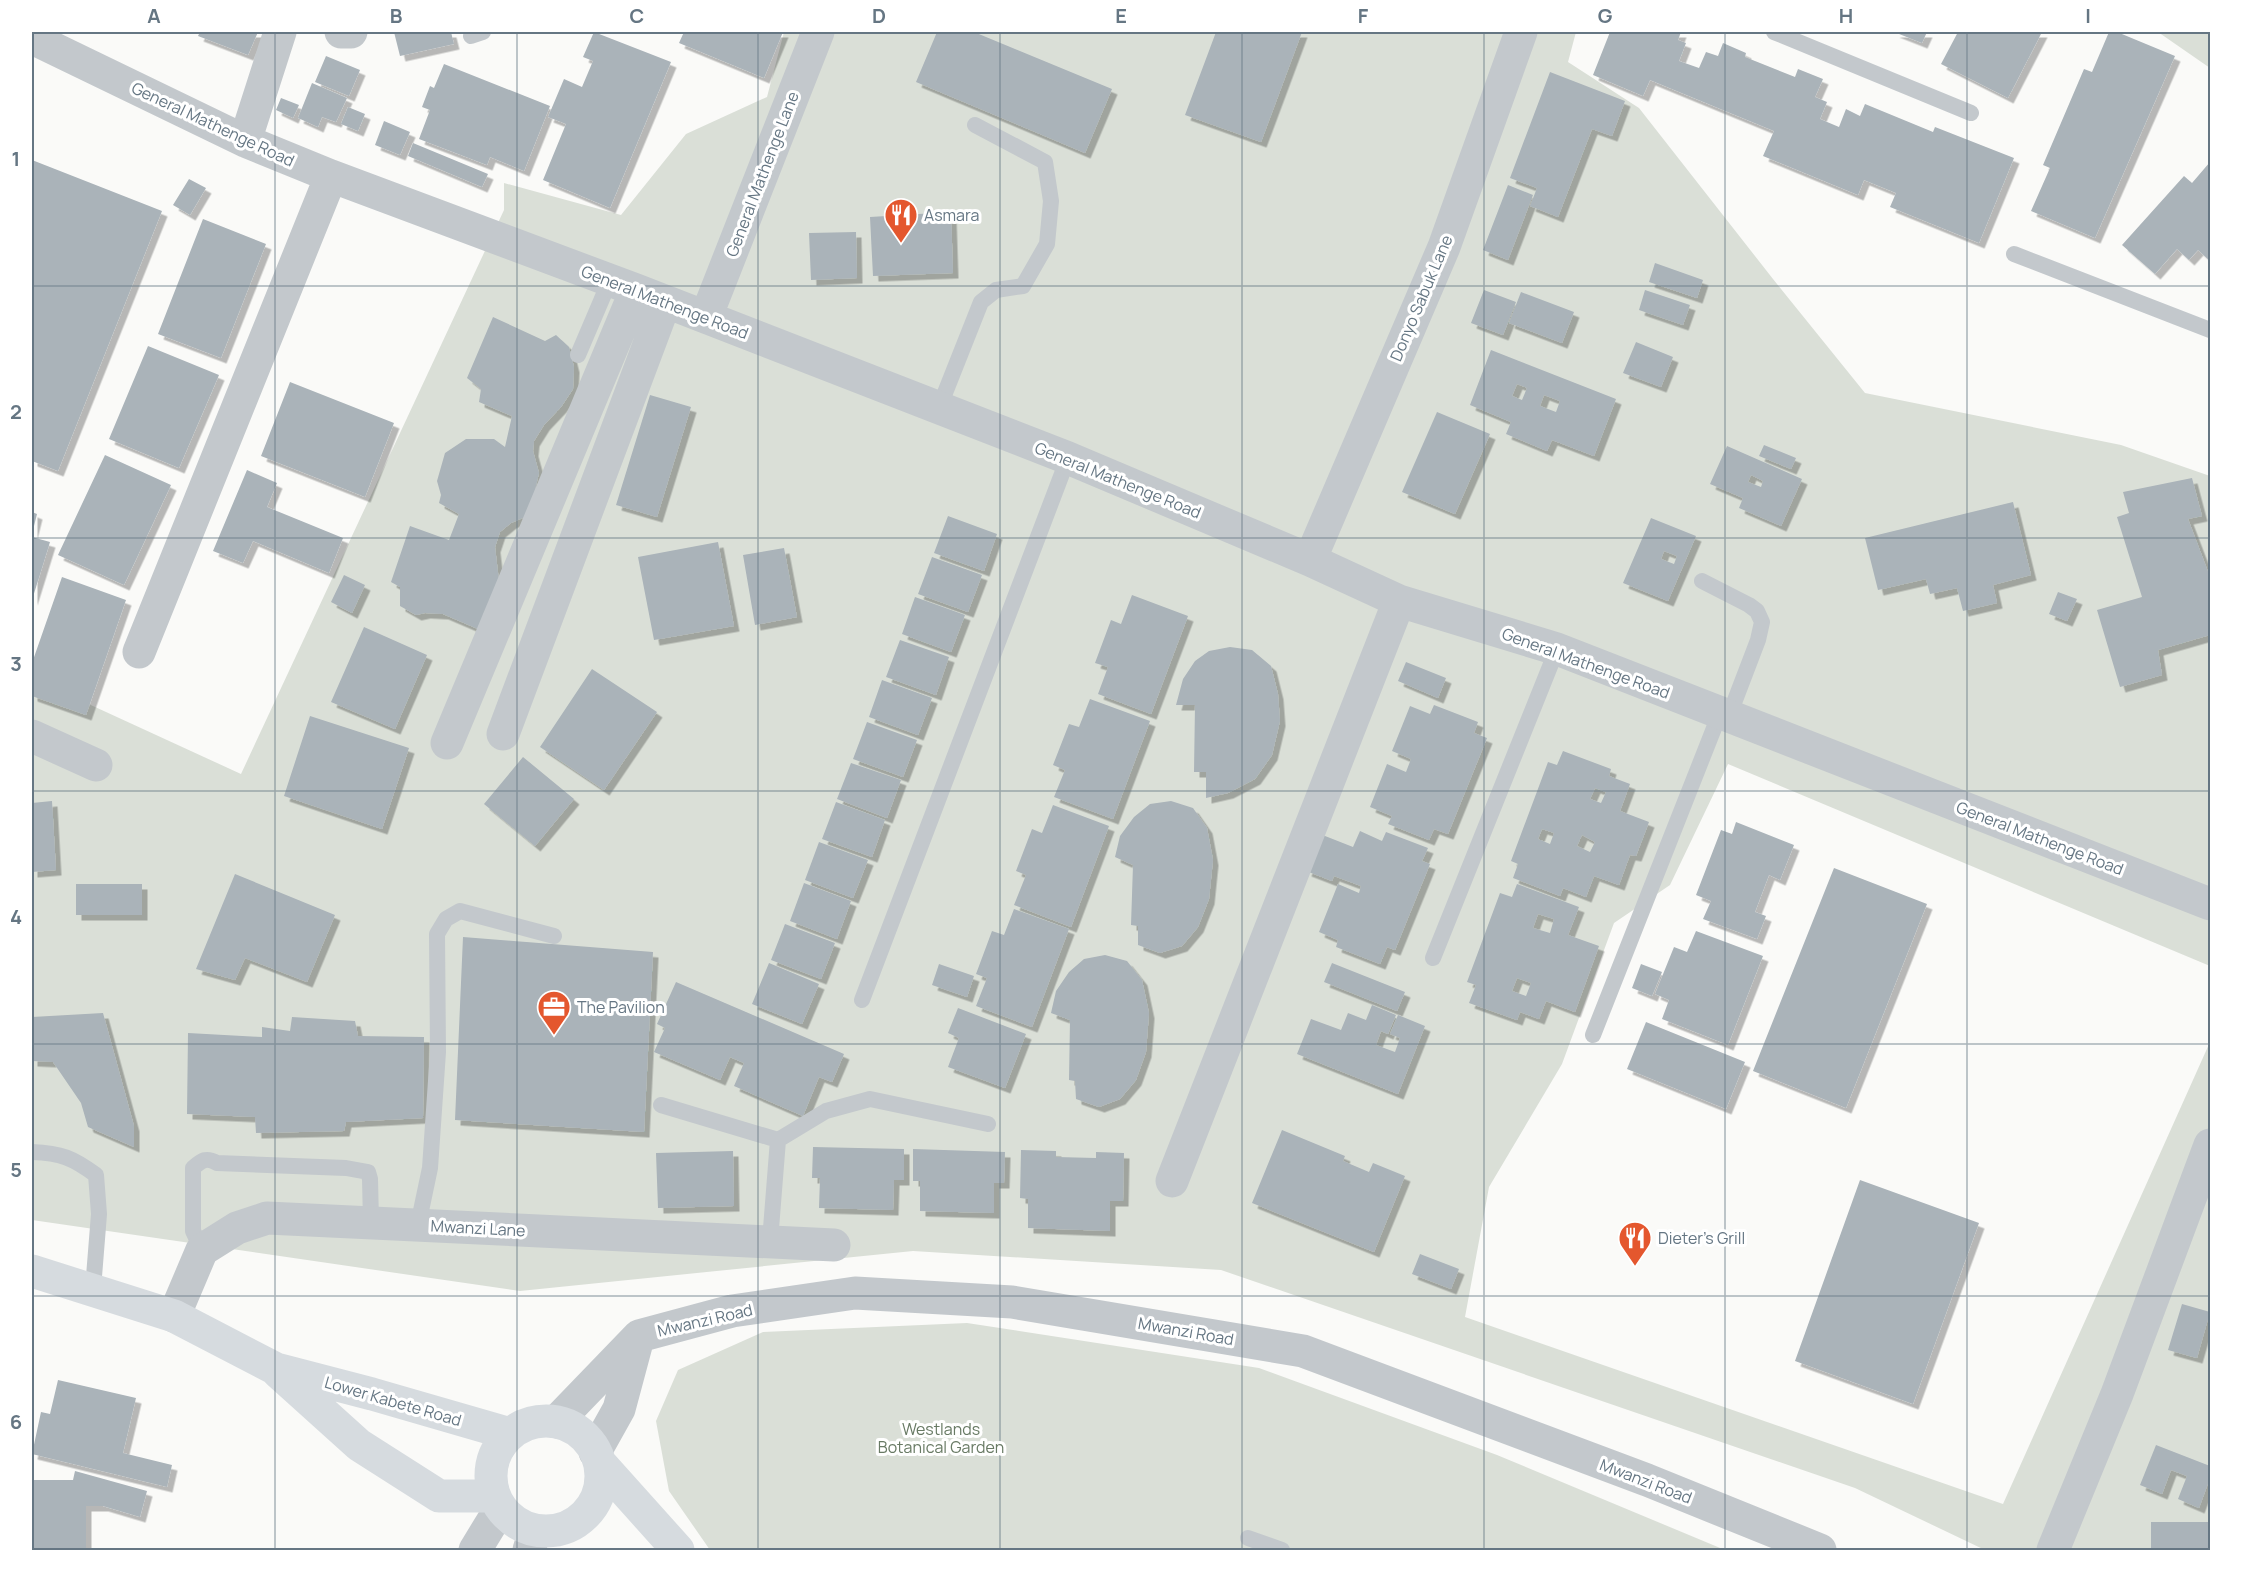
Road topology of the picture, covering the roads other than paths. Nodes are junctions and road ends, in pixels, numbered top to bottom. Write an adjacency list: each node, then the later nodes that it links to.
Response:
1 (280, 32): 10 (street)
2 (341, 32): 3 (street)
3 (351, 32)
4 (818, 32): 14 (street, General Mathenge Lane)
5 (1521, 32): 19 (street, Donyo Sabuk Lane)
6 (1774, 32): 8 (lane)
7 (32, 38): 10 (street, General Mathenge Road)
8 (1971, 113)
9 (975, 125): 17 (lane)
10 (245, 141): 11 (street, General Mathenge Road)
11 (331, 176): 13 (street, General Mathenge Road); 23 (street)
12 (2014, 254): 15 (lane)
13 (637, 291): 14 (street, General Mathenge Road); 16 (lane); 25 (street); 27 (street)
14 (706, 317): 17 (street, General Mathenge Road)
15 (2211, 330)
16 (578, 355)
17 (939, 408): 18 (street, General Mathenge Road)
18 (1068, 458): 19 (street, General Mathenge Road); 32 (lane)
19 (1310, 560): 21 (street, General Mathenge Road)
20 (1702, 581): 24 (lane)
21 (1399, 601): 22 (street, General Mathenge Road); 39 (street)
22 (1557, 649): 24 (street, General Mathenge Road); 31 (lane)
23 (139, 652)
24 (1724, 714): 29 (street, General Mathenge Road); 33 (lane)
25 (503, 734)
26 (32, 736): 28 (street)
27 (447, 743)
28 (96, 765)
29 (2211, 904)
30 (554, 936): 41 (lane)
31 (1433, 958)
32 (862, 1000)
33 (1593, 1035)
34 (661, 1105): 36 (lane)
35 (988, 1124): 36 (lane)
36 (778, 1140): 42 (lane)
37 (2211, 1144): 60 (street)
38 (32, 1152): 46 (lane)
39 (1172, 1181)
40 (371, 1222): 41 (street, Mwanzi Lane); 44 (street, Mwanzi Lane); 44 (lane)
41 (418, 1225): 42 (street, Mwanzi Lane)
42 (770, 1241): 43 (street, Mwanzi Lane)
43 (834, 1245)
44 (202, 1250): 47 (street)
45 (32, 1271): 46 (main road, Lower Kabete Road)
46 (93, 1289): 47 (main road, Lower Kabete Road)
47 (174, 1316): 49 (main road, Lower Kabete Road)
48 (639, 1336): 50 (street, Mwanzi Road); 52 (street); 59 (street, Mwanzi Road)
49 (276, 1369): 51 (main road, Lower Kabete Road); 53 (main road, Lower Kabete Road)
50 (556, 1422): 51 (main road); 52 (main road)
51 (510, 1434): 53 (main road)
52 (598, 1458): 55 (main road); 57 (main road)
53 (497, 1502): 55 (main road); 56 (street)
54 (1248, 1538): 58 (lane)
55 (544, 1541)
56 (475, 1551)
57 (678, 1551)
58 (1281, 1551)
59 (1820, 1551)
60 (2053, 1551)

